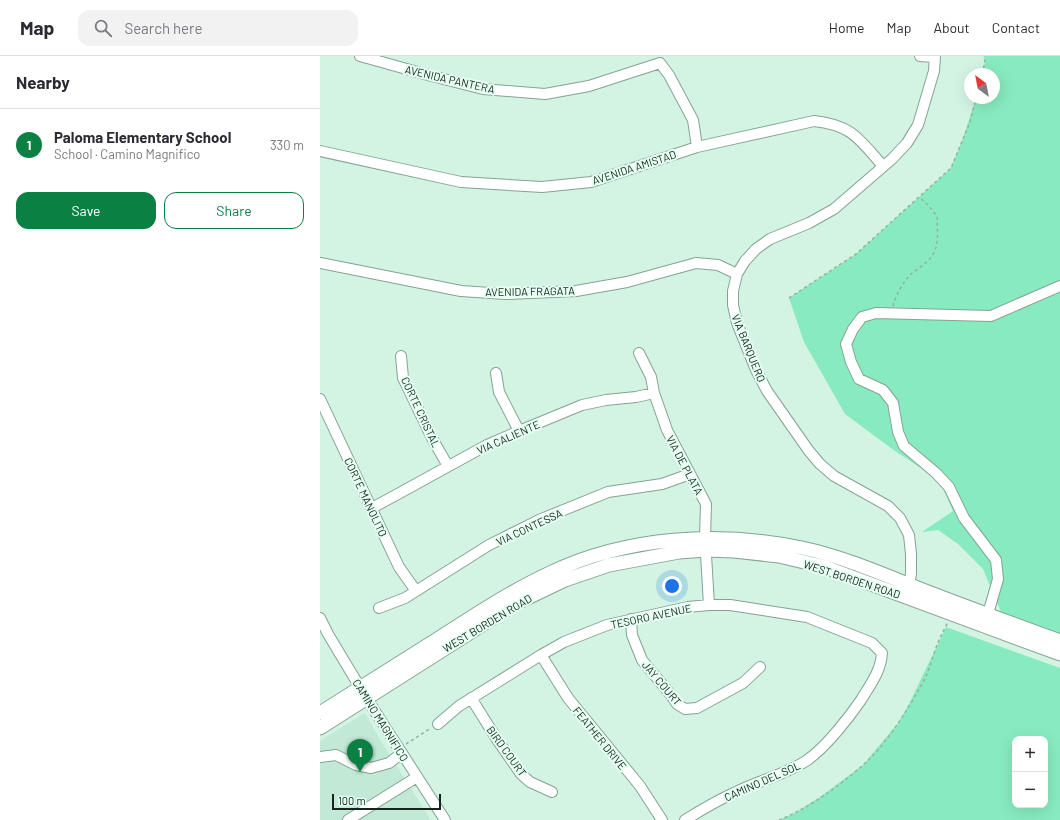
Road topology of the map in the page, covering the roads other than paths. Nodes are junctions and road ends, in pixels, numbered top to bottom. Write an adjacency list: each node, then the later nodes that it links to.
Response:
1 (360, 56): 4 (street, AVENIDA PANTERA)
2 (920, 56): 3 (street)
3 (934, 57): 6 (street, VIA BARQUERO)
4 (697, 147): 5 (street, AVENIDA AMISTAD); 6 (street, AVENIDA AMISTAD)
5 (320, 151)
6 (883, 166): 8 (street, VIA BARQUERO)
7 (320, 263): 8 (street, AVENIDA FRAGATA)
8 (737, 274): 21 (street, VIA BARQUERO)
9 (1060, 286): 25 (street)
10 (639, 354): 13 (street, VIA DE PLATA)
11 (401, 356): 17 (street, CORTE CRISTAL)
12 (496, 373): 16 (street)
13 (654, 393): 16 (street, VIA CALIENTE); 18 (street, VIA DE PLATA)
14 (320, 400): 15 (street, CORTE MANOLITO)
15 (324, 420): 19 (street, CORTE MANOLITO)
16 (519, 431): 17 (street, VIA CALIENTE)
17 (448, 466): 19 (street, VIA CALIENTE)
18 (690, 474): 20 (street, VIA DE PLATA); 22 (street, VIA CONTESSA)
19 (372, 508): 22 (street, CORTE MANOLITO)
20 (706, 544): 21 (main road, WEST BORDEN ROAD); 23 (street, VIA DE PLATA); 33 (main road, WEST BORDEN ROAD)
21 (906, 590): 25 (main road, WEST BORDEN ROAD); 30 (main road, WEST BORDEN ROAD)
22 (416, 591): 24 (street, VIA CONTESSA)
23 (709, 605): 27 (street, TESORO AVENUE); 29 (street, TESORO AVENUE)
24 (379, 608)
25 (988, 614): 28 (main road, WEST BORDEN ROAD)
26 (320, 618): 33 (street, CAMINO MAGNIFICO)
27 (631, 619): 31 (street, TESORO AVENUE); 32 (street, JAY COURT)
28 (1060, 641)
29 (882, 654): 45 (street, CAMINO DEL SOL)
30 (1060, 654)
31 (541, 655): 34 (street, TESORO AVENUE); 44 (street, FEATHER DRIVE)
32 (760, 667)
33 (364, 693): 35 (main road, WEST BORDEN ROAD); 37 (main road, WEST BORDEN ROAD); 38 (street, CAMINO MAGNIFICO)
34 (471, 698): 36 (street, TESORO AVENUE); 41 (street, BIRD COURT)
35 (320, 713)
36 (438, 724)
37 (320, 728)
38 (400, 750): 39 (street); 40 (street, CAMINO MAGNIFICO)
39 (320, 757)
40 (417, 777): 42 (street); 43 (street, CAMINO MAGNIFICO)
41 (552, 792)
42 (348, 820)
43 (445, 820)
44 (662, 820)
45 (685, 820)

